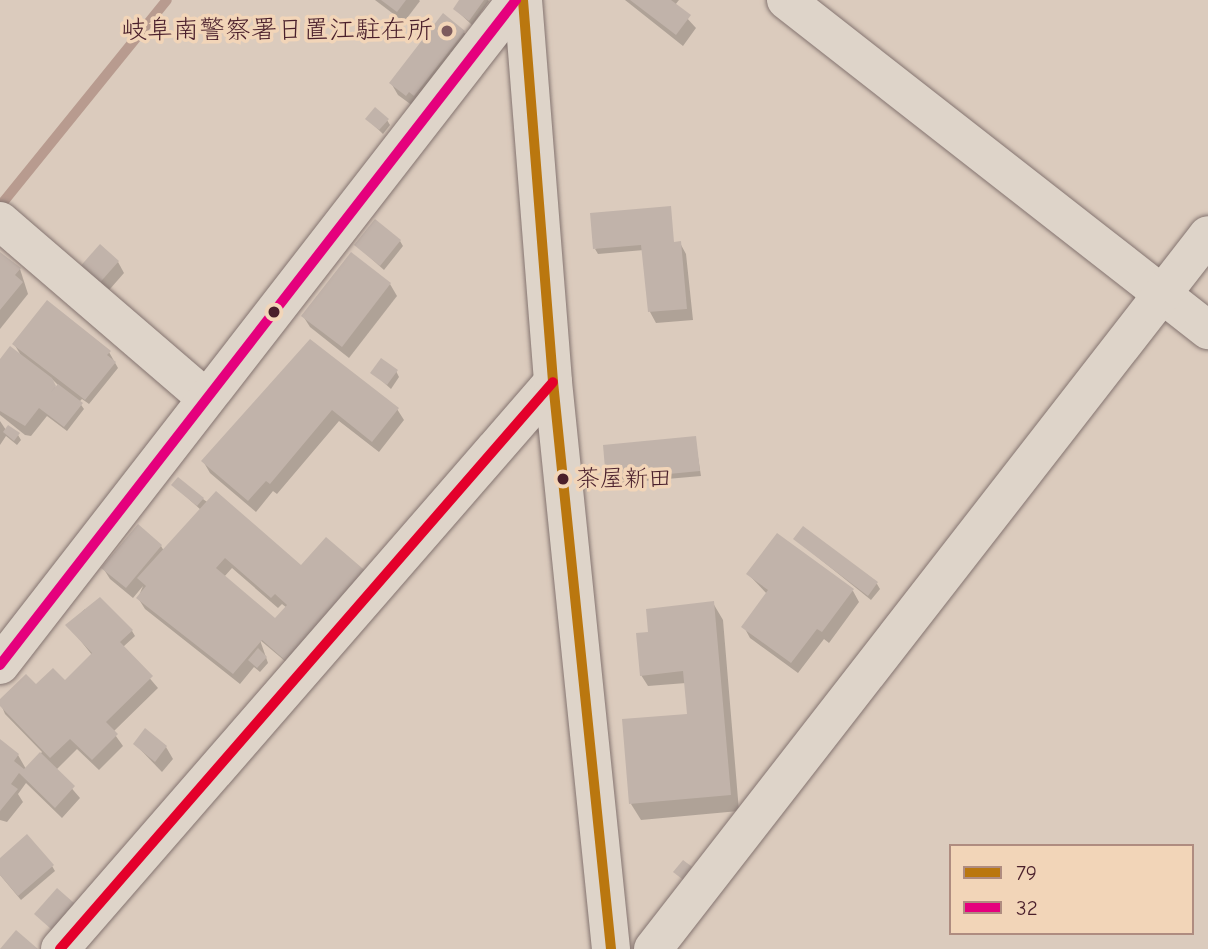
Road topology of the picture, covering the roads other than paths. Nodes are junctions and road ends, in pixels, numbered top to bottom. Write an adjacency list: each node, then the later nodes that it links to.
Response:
1 (516, 0): 9 (street)
2 (523, 0): 8 (street)
3 (786, 0): 6 (street)
4 (0, 221): 9 (street)
5 (1208, 235): 6 (street)
6 (1162, 294): 7 (street); 13 (street)
7 (1208, 330)
8 (553, 382): 11 (street); 12 (street)
9 (206, 398): 10 (street)
10 (0, 665)
11 (60, 949)
12 (611, 949)
13 (653, 949)

